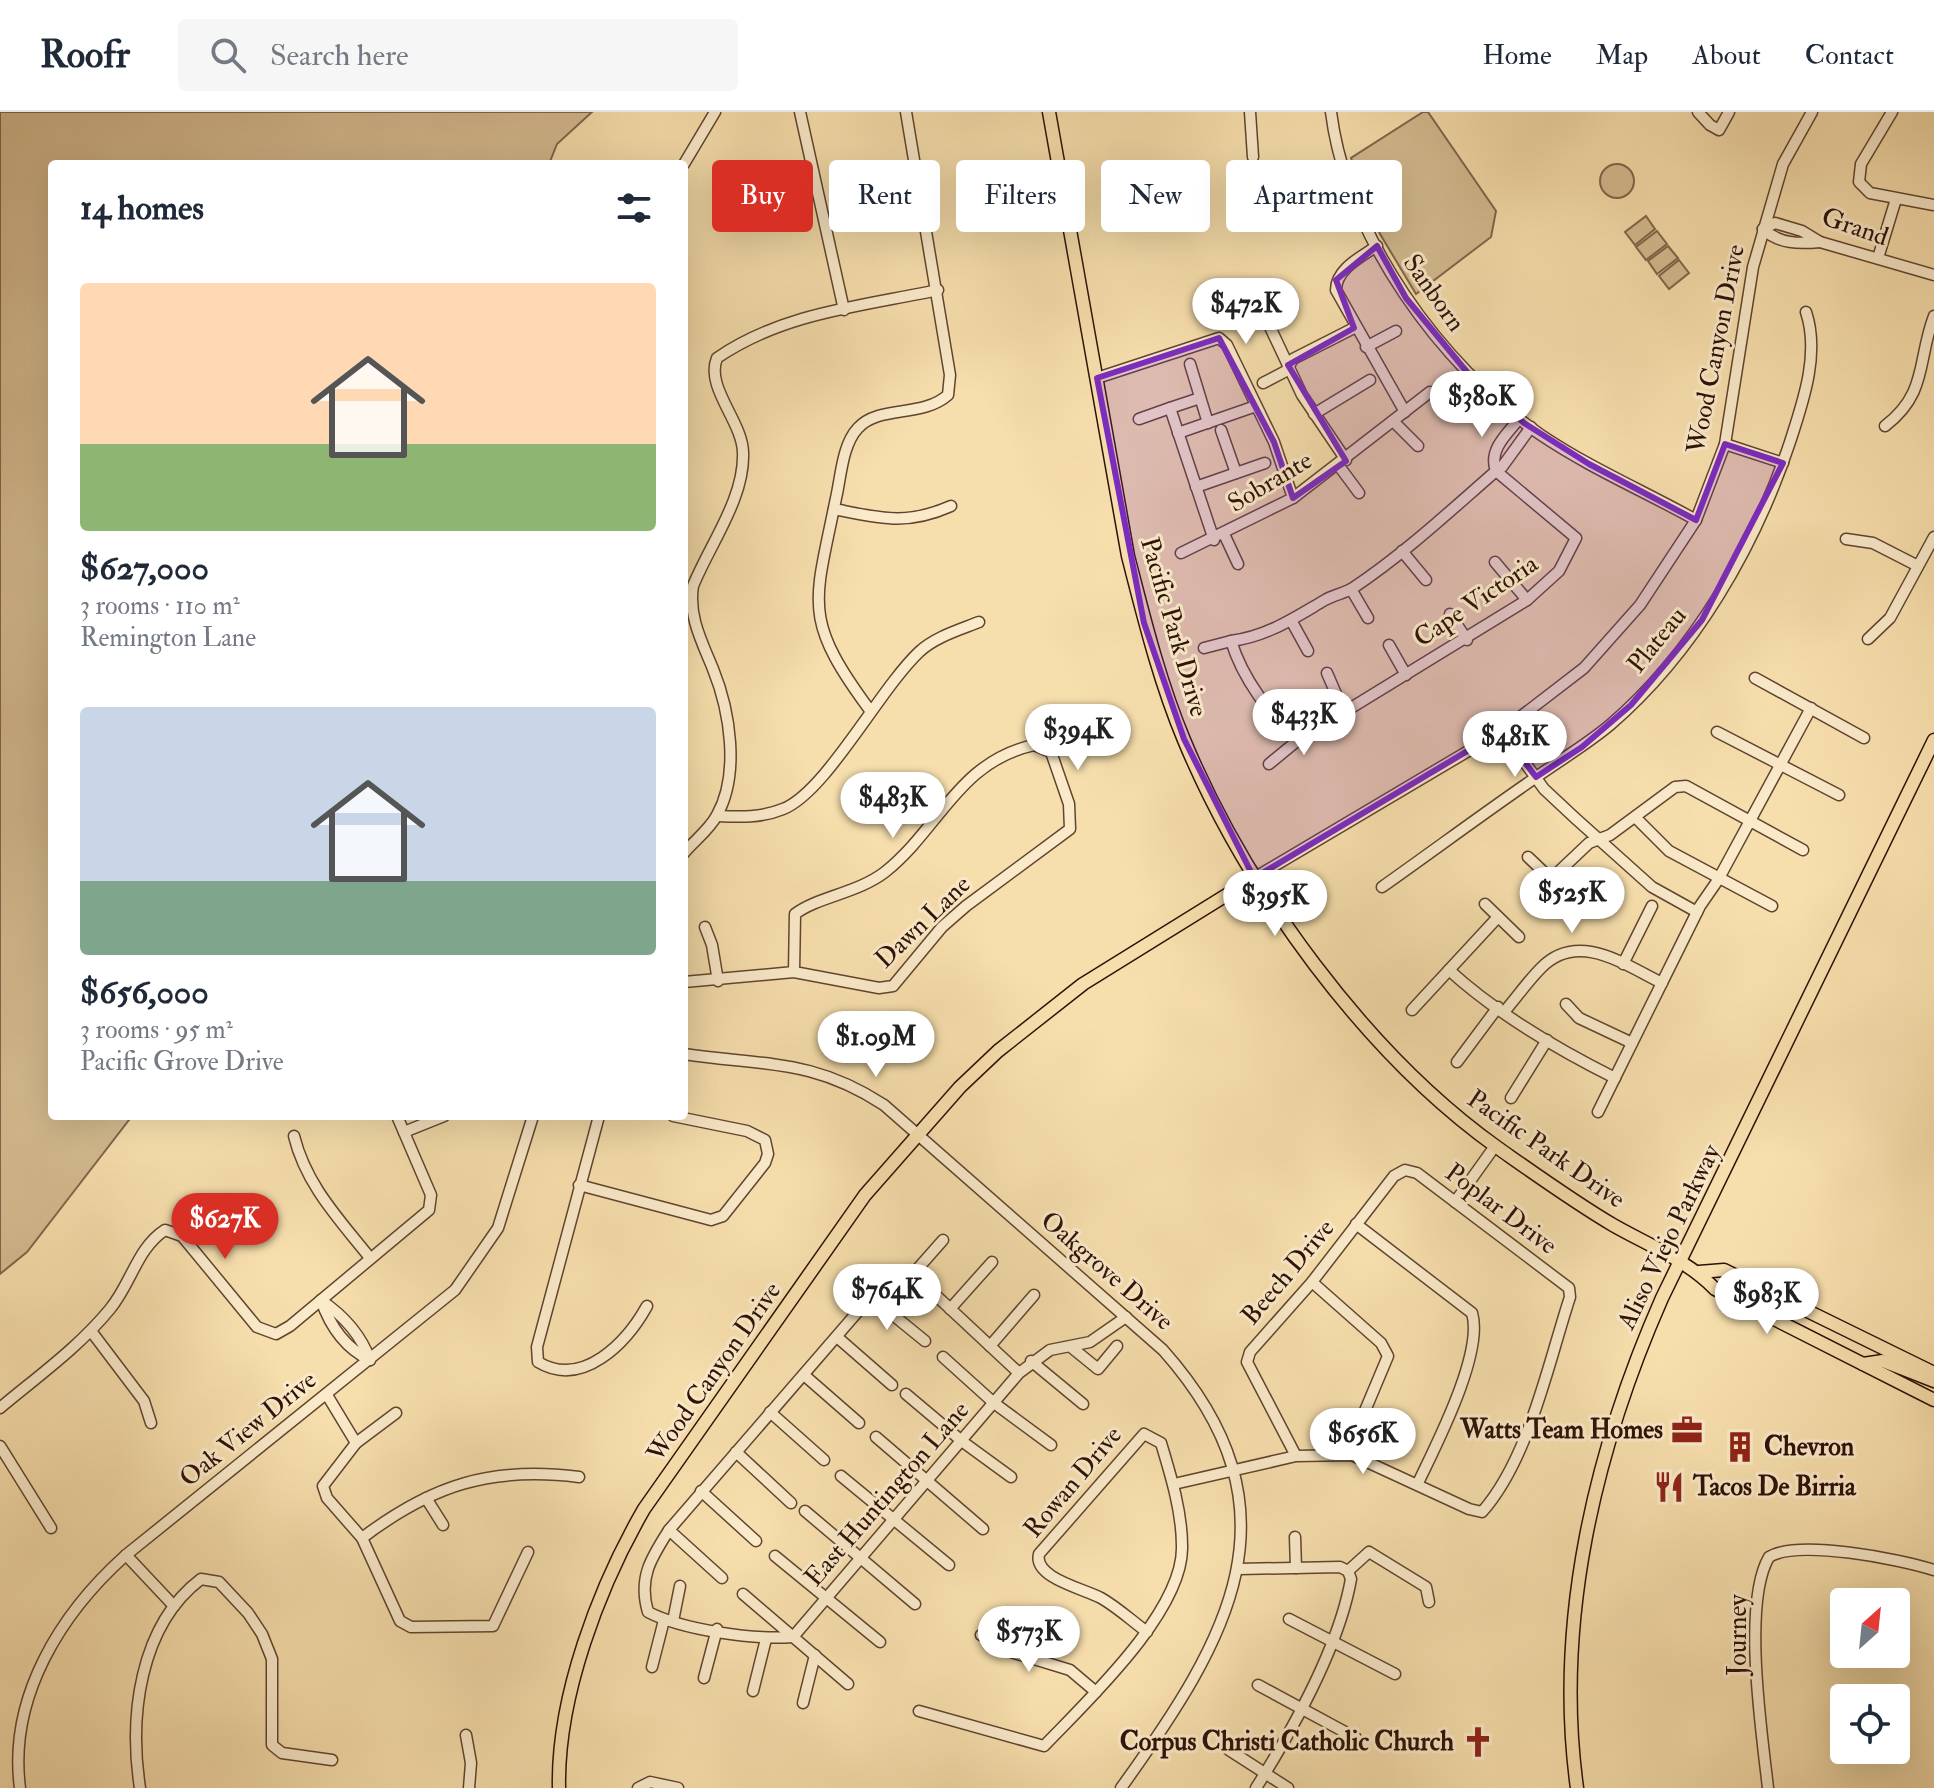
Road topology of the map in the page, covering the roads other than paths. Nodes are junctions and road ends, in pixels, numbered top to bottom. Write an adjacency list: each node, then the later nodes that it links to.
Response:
1 (715, 112): 12 (street)
2 (800, 112): 20 (street)
3 (906, 112): 19 (street)
4 (1049, 112): 30 (main road, Pacific Park Drive)
5 (1250, 112): 11 (street)
6 (1331, 112): 16 (street, Sanborn)
7 (1698, 112): 8 (street)
8 (1729, 112)
9 (1812, 112): 15 (street, Wood Canyon Drive)
10 (1892, 112): 13 (street)
11 (1253, 157)
12 (686, 160)
13 (1896, 199): 14 (street); 17 (street)
14 (1934, 205)
15 (1763, 229): 17 (street, Grand); 47 (street, Wood Canyon Drive)
16 (1377, 246): 24 (street); 40 (street, Sanborn)
17 (1878, 258): 18 (street, Grand)
18 (1934, 275)
19 (938, 290): 20 (street); 58 (street)
20 (844, 310): 96 (street)
21 (1806, 312): 51 (street, Plateau)
22 (1934, 316): 26 (street)
23 (1270, 327): 29 (street)
24 (1354, 328): 27 (street); 29 (street)
25 (1396, 331): 27 (street)
26 (1931, 346): 43 (street)
27 (1366, 347): 37 (street)
28 (1190, 364): 34 (street)
29 (1288, 365): 32 (street); 38 (street)
30 (1097, 378): 35 (street); 103 (main road, Pacific Park Drive)
31 (1370, 380): 38 (street)
32 (1263, 383)
33 (1430, 392): 37 (street, Sobrante)
34 (1200, 398): 36 (street); 42 (street)
35 (1256, 406): 42 (street); 56 (street)
36 (1170, 408): 39 (street); 46 (street)
37 (1405, 412): 41 (street, Sobrante)
38 (1314, 414): 50 (street)
39 (1139, 419)
40 (1519, 419): 44 (street, Sanborn); 52 (street)
41 (1394, 422): 48 (street); 50 (street, Sobrante)
42 (1208, 423): 46 (street)
43 (1885, 426)
44 (1531, 427): 52 (street); 59 (street, Sanborn)
45 (1221, 430): 53 (street)
46 (1178, 433): 54 (street)
47 (1725, 444): 51 (street); 59 (street, Wood Canyon Drive)
48 (1418, 446)
49 (1265, 463): 53 (street)
50 (1342, 463): 55 (street, Sobrante); 56 (street, Sobrante)
51 (1783, 463): 94 (street, Plateau)
52 (1496, 471): 63 (street); 70 (street, Cape Victoria)
53 (1236, 473): 54 (street)
54 (1196, 487): 60 (street)
55 (1359, 493)
56 (1293, 498): 60 (street, Sobrante)
57 (951, 506): 58 (street)
58 (834, 509): 85 (street)
59 (1696, 520): 87 (street, Wood Canyon Drive)
60 (1219, 537): 64 (street, Sobrante); 66 (street, Sobrante)
61 (1934, 537): 67 (street)
62 (1846, 539): 67 (street)
63 (1402, 551): 68 (street); 69 (street)
64 (1181, 553)
65 (1495, 562): 70 (street)
66 (1238, 564)
67 (1918, 566): 75 (street)
68 (1426, 580)
69 (1351, 589): 72 (street); 74 (street)
70 (1527, 600): 76 (street, Cape Victoria)
71 (1450, 614): 76 (street)
72 (1368, 618)
73 (979, 622): 85 (street)
74 (1292, 622): 77 (street); 80 (street)
75 (1868, 639)
76 (1467, 640): 82 (street, Cape Victoria)
77 (1231, 641): 79 (street); 91 (street)
78 (1389, 645): 82 (street)
79 (1204, 648)
80 (1308, 651)
81 (1327, 673): 86 (street)
82 (1406, 675): 86 (street, Cape Victoria)
83 (1755, 678): 84 (street)
84 (1811, 708): 89 (street); 93 (street)
85 (869, 709): 96 (street)
86 (1343, 710): 91 (street, Cape Victoria)
87 (1502, 731): 94 (street); 103 (street, Wood Canyon Drive)
88 (1717, 732): 93 (street)
89 (1864, 738)
90 (1934, 740): 147 (main road, Aliso Viejo Parkway)
91 (1297, 741): 92 (street, Cape Victoria)
92 (1269, 764)
93 (1780, 764): 95 (street); 98 (street)
94 (1536, 777): 99 (street); 106 (street, Plateau)
95 (1839, 795)
96 (717, 816): 100 (street)
97 (1635, 817): 98 (street); 99 (street); 105 (street)
98 (1749, 823): 101 (street); 105 (street)
99 (1600, 838): 104 (street); 111 (street)
100 (688, 849)
101 (1803, 850)
102 (1528, 857): 104 (street)
103 (1254, 878): 137 (main road, Wood Canyon Drive); 139 (main road, Pacific Park Drive)
104 (1551, 879): 107 (street)
105 (1718, 880): 110 (street); 111 (street)
106 (1382, 887)
107 (1572, 899)
108 (1485, 904): 112 (street)
109 (1652, 906): 115 (street)
110 (1772, 906)
111 (1697, 912): 120 (street)
112 (1498, 917): 114 (street); 116 (street)
113 (705, 927): 118 (street)
114 (1519, 937)
115 (1623, 964): 120 (street); 122 (street)
116 (1449, 970): 122 (street); 123 (street)
117 (794, 972): 117 (street, Dawn Lane); 118 (street, Dawn Lane)
118 (718, 981): 119 (street, Dawn Lane)
119 (688, 982)
120 (1662, 983): 125 (street)
121 (1566, 1004): 125 (street)
122 (1501, 1009): 124 (street); 127 (street)
123 (1412, 1010)
124 (1547, 1040): 128 (street); 129 (street)
125 (1632, 1043): 128 (street)
126 (688, 1054): 137 (street, Oakgrove Drive)
127 (1457, 1062)
128 (1615, 1078): 130 (street)
129 (1511, 1098)
130 (1598, 1112)
131 (688, 1119): 141 (street)
132 (399, 1120): 136 (street)
133 (434, 1120): 136 (street)
134 (532, 1120): 166 (street, Oak View Drive)
135 (598, 1120): 141 (street)
136 (404, 1132): 145 (street)
137 (916, 1133): 156 (street, Oakgrove Drive); 257 (main road, Wood Canyon Drive)
138 (294, 1136): 145 (street)
139 (1495, 1146): 142 (street); 147 (main road, Pacific Park Drive)
140 (1405, 1170): 142 (street, Poplar Drive); 143 (street, Beech Drive)
141 (579, 1185): 154 (street)
142 (1455, 1202): 198 (street, Poplar Drive)
143 (1356, 1224): 150 (street, Beech Drive); 198 (street)
144 (943, 1240): 149 (street)
145 (370, 1258): 153 (street)
146 (992, 1262): 155 (street)
147 (1681, 1262): 148 (main road, Pacific Park Drive); 262 (main road, Aliso Viejo Parkway)
148 (1699, 1272): 168 (main road, Pacific Park Drive); 170 (main road, Pacific Park Drive)
149 (913, 1274): 152 (street); 155 (street)
150 (1312, 1282): 190 (street); 191 (street, Beech Drive)
151 (1034, 1295): 162 (street)
152 (871, 1297): 160 (street); 161 (street)
153 (321, 1300): 157 (street); 158 (street); 159 (street)
154 (647, 1306)
155 (950, 1309): 162 (street)
156 (1126, 1317): 164 (street, East Huntington Lane); 193 (street, Oakgrove Drive)
157 (346, 1321): 158 (street); 166 (street)
158 (336, 1330): 166 (street)
159 (91, 1331): 179 (street); 182 (street)
160 (837, 1337): 171 (street); 173 (street)
161 (925, 1341)
162 (990, 1346): 169 (street)
163 (1117, 1346): 164 (street)
164 (1071, 1347): 167 (street, East Huntington Lane)
165 (943, 1357): 177 (street)
166 (370, 1360): 175 (street, Oak View Drive)
167 (1031, 1361): 169 (street, East Huntington Lane); 178 (street)
168 (1863, 1364): 172 (main road); 176 (main road, Pacific Park Drive)
169 (1019, 1373): 177 (street, East Huntington Lane)
170 (1934, 1373)
171 (804, 1375): 180 (street); 183 (street)
172 (1934, 1381)
173 (892, 1385)
174 (906, 1394): 185 (street)
175 (327, 1395): 186 (street); 213 (street, Oak View Drive)
176 (1934, 1400)
177 (994, 1403): 185 (street, East Huntington Lane); 187 (street)
178 (1083, 1404)
179 (0, 1408)
180 (770, 1412): 189 (street); 192 (street)
181 (396, 1413): 186 (street)
182 (151, 1423)
183 (859, 1423)
184 (876, 1437): 197 (street)
185 (963, 1442): 196 (street); 197 (street, East Huntington Lane)
186 (356, 1443): 210 (street)
187 (1051, 1445)
188 (0, 1446): 206 (street)
189 (736, 1452): 200 (street); 202 (street)
190 (1352, 1455): 191 (street); 198 (street)
191 (1296, 1456): 193 (street)
192 (824, 1460)
193 (1233, 1471): 199 (street); 218 (street, Oakgrove Drive)
194 (841, 1476): 204 (street)
195 (579, 1477): 201 (street)
196 (1011, 1477)
197 (928, 1482): 204 (street, East Huntington Lane); 207 (street)
198 (1418, 1483)
199 (1174, 1484): 231 (street); 231 (street, Rowan Drive)
200 (701, 1491): 208 (street); 211 (street)
201 (426, 1498): 205 (street); 210 (street)
202 (791, 1503)
203 (805, 1511): 215 (street)
204 (895, 1521): 215 (street, East Huntington Lane); 216 (street)
205 (443, 1525)
206 (51, 1528)
207 (983, 1529)
208 (669, 1530): 221 (street); 229 (street)
209 (1295, 1537): 217 (street)
210 (362, 1538): 212 (street)
211 (756, 1541)
212 (528, 1552)
213 (126, 1555): 227 (street); 254 (street, Oak View Drive)
214 (775, 1556): 224 (street)
215 (861, 1558): 224 (street, East Huntington Lane); 226 (street)
216 (949, 1565)
217 (1296, 1568): 218 (street); 220 (street)
218 (1239, 1569): 259 (street, Oakgrove Drive)
219 (1934, 1570): 263 (street, Journey)
220 (1348, 1571): 225 (street); 235 (street)
221 (722, 1578)
222 (680, 1586): 229 (street)
223 (743, 1594): 233 (street)
224 (826, 1597): 233 (street, East Huntington Lane); 236 (street)
225 (1429, 1602)
226 (915, 1604)
227 (174, 1606): 251 (street); 255 (street)
228 (1289, 1619): 235 (street)
229 (668, 1621): 230 (street); 238 (street)
230 (717, 1629): 234 (street); 240 (street)
231 (1147, 1632): 244 (street)
232 (981, 1635): 244 (street)
233 (793, 1637): 234 (street); 237 (street)
234 (766, 1639): 243 (street)
235 (1332, 1641): 239 (street); 246 (street)
236 (880, 1642)
237 (815, 1655): 241 (street); 245 (street)
238 (652, 1667)
239 (1395, 1674)
240 (704, 1678)
241 (848, 1684)
242 (1258, 1685): 246 (street)
243 (753, 1691)
244 (1096, 1692): 247 (street)
245 (803, 1703)
246 (1301, 1708): 249 (street); 252 (street)
247 (919, 1711)
248 (466, 1735): 256 (street)
249 (1356, 1738)
250 (1229, 1750): 252 (street)
251 (332, 1760)
252 (1265, 1773): 260 (street); 261 (street)
253 (638, 1787): 258 (street)
254 (20, 1788)
255 (140, 1788)
256 (469, 1788)
257 (559, 1788)
258 (678, 1788)
259 (1121, 1788)
260 (1256, 1788)
261 (1288, 1788)
262 (1577, 1788)
263 (1768, 1788)

